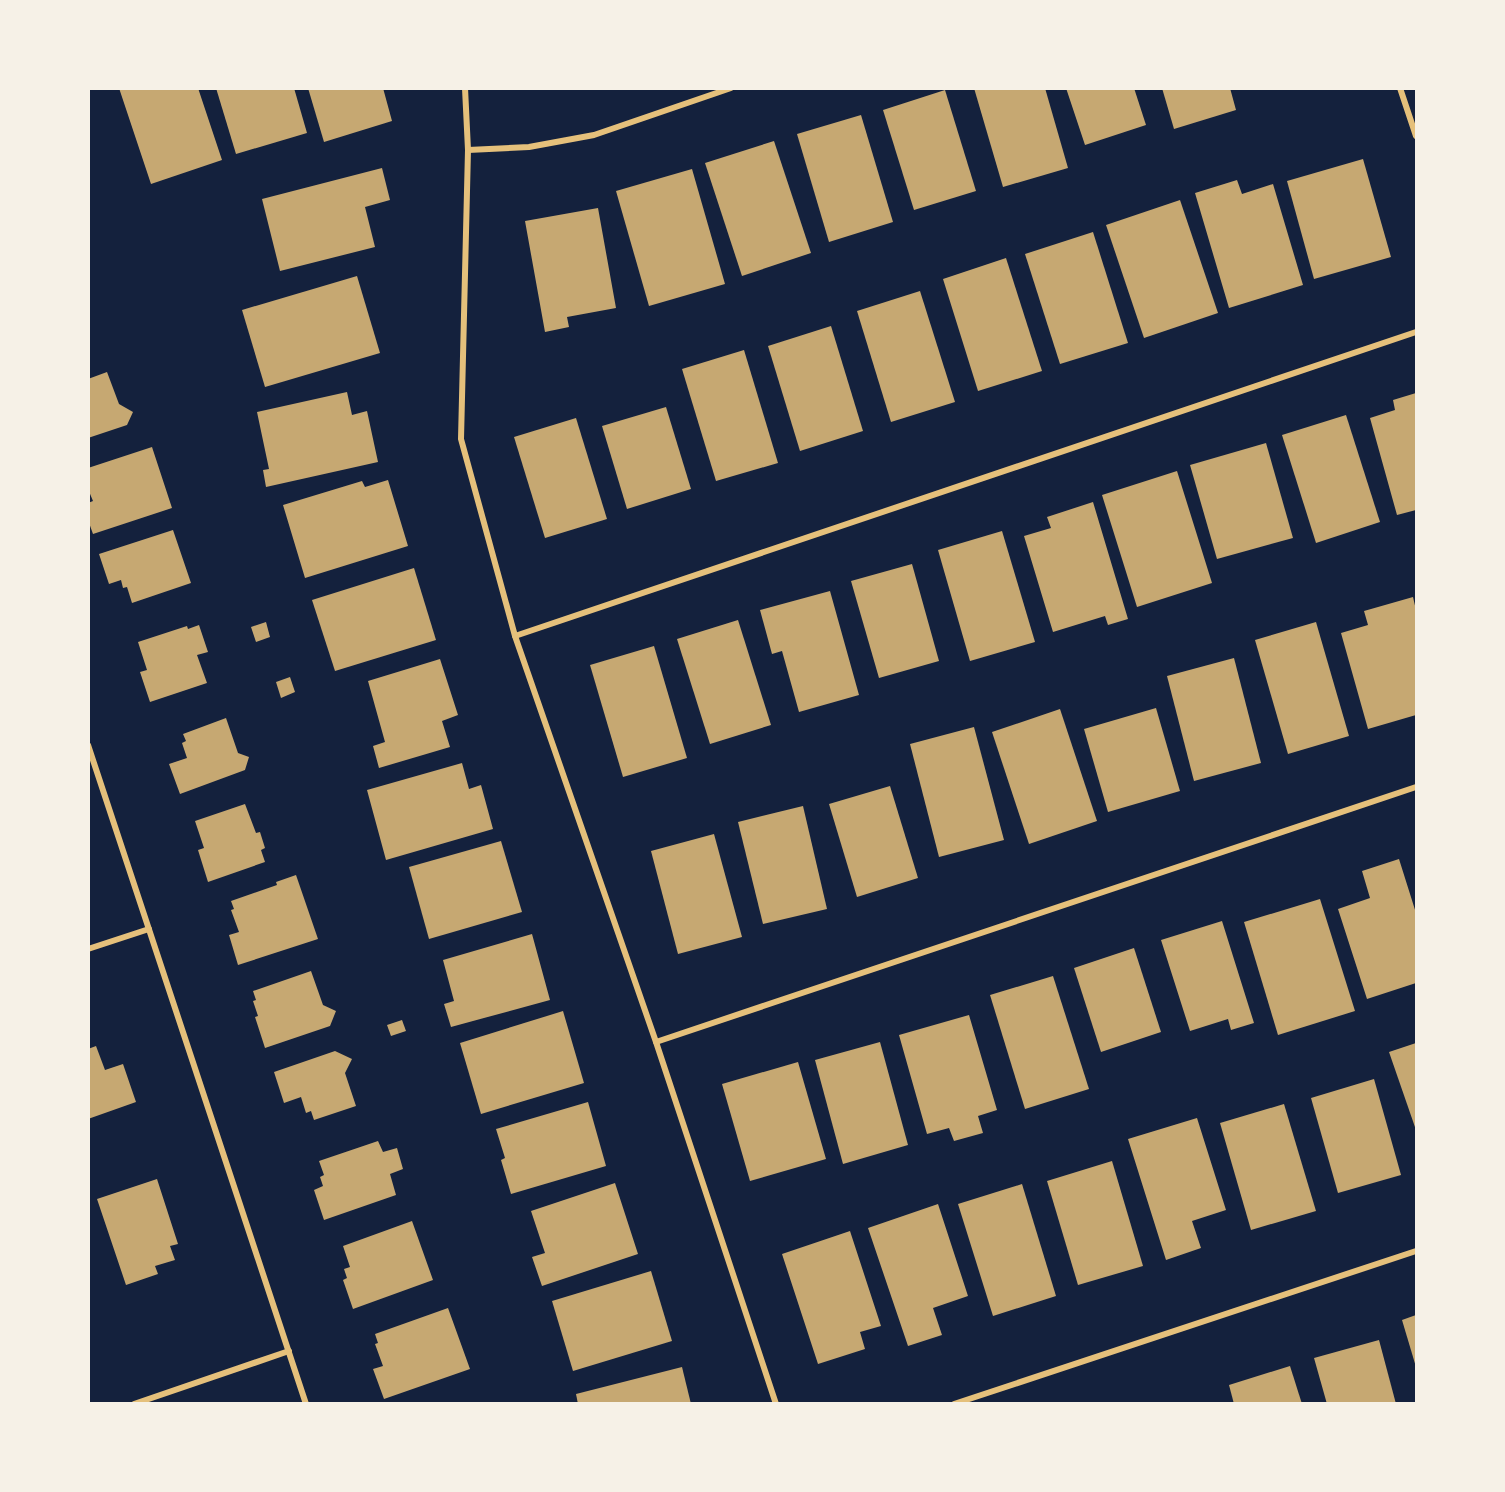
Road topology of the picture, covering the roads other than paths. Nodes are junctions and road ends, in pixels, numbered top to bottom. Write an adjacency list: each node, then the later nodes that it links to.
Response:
1 (465, 88): 5 (street)
2 (731, 88): 5 (street)
3 (1400, 88): 4 (street)
4 (1416, 136)
5 (468, 150): 7 (street)
6 (1416, 332): 7 (street)
7 (515, 636): 12 (street)
8 (88, 745): 10 (street)
9 (1416, 787): 12 (street)
10 (149, 929): 11 (street); 14 (street)
11 (88, 948)
12 (656, 1042): 17 (street)
13 (1416, 1251): 18 (street)
14 (289, 1351): 15 (street); 16 (street)
15 (134, 1404)
16 (306, 1404)
17 (776, 1404)
18 (954, 1404)

